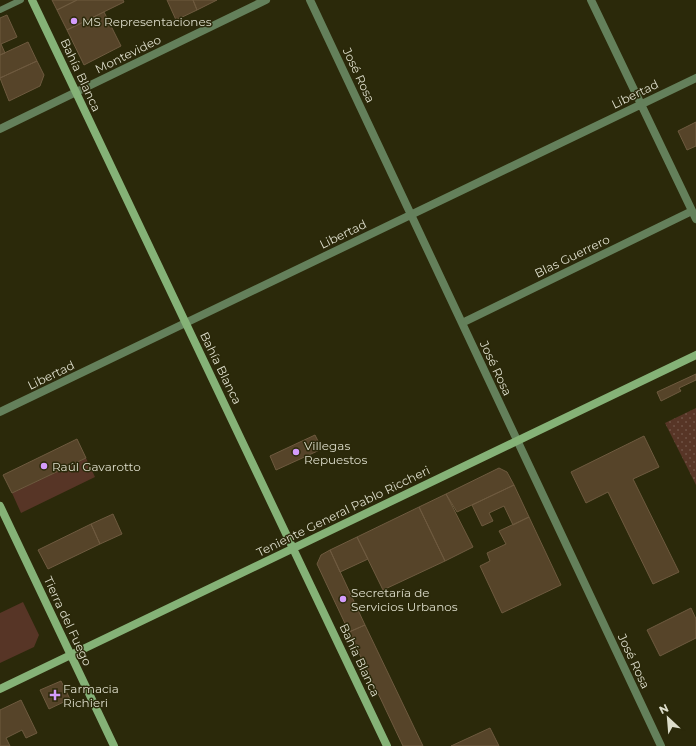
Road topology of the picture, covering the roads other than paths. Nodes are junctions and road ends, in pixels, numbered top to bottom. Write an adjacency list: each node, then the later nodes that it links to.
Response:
1 (20, 0): 6 (lane)
2 (32, 0): 8 (street, Bahía Blanca)
3 (266, 0): 8 (street, Montevideo)
4 (310, 0): 12 (street, José Rosa)
5 (591, 0): 9 (street)
6 (0, 10)
7 (696, 78): 9 (street, Libertad)
8 (76, 92): 10 (street, Montevideo); 14 (street, Bahía Blanca)
9 (641, 104): 11 (street); 12 (street, Libertad)
10 (0, 128)
11 (692, 211): 13 (street); 15 (street, Blas Guerrero)
12 (411, 214): 14 (street, Libertad); 15 (street, José Rosa)
13 (696, 219)
14 (186, 323): 17 (street, Libertad); 20 (street, Bahía Blanca)
15 (462, 323): 18 (street, José Rosa)
16 (696, 355): 18 (street, Teniente General Pablo Riccheri)
17 (0, 412)
18 (517, 440): 20 (street, Teniente General Pablo Riccheri); 25 (street, José Rosa)
19 (0, 506): 21 (street, Tierra del Fuego)
20 (293, 548): 21 (street, Teniente General Pablo Riccheri); 24 (street, Bahía Blanca)
21 (71, 655): 22 (street, Teniente General Pablo Riccheri); 23 (street, Tierra del Fuego)
22 (0, 689)
23 (114, 746)
24 (387, 746)
25 (660, 746)

